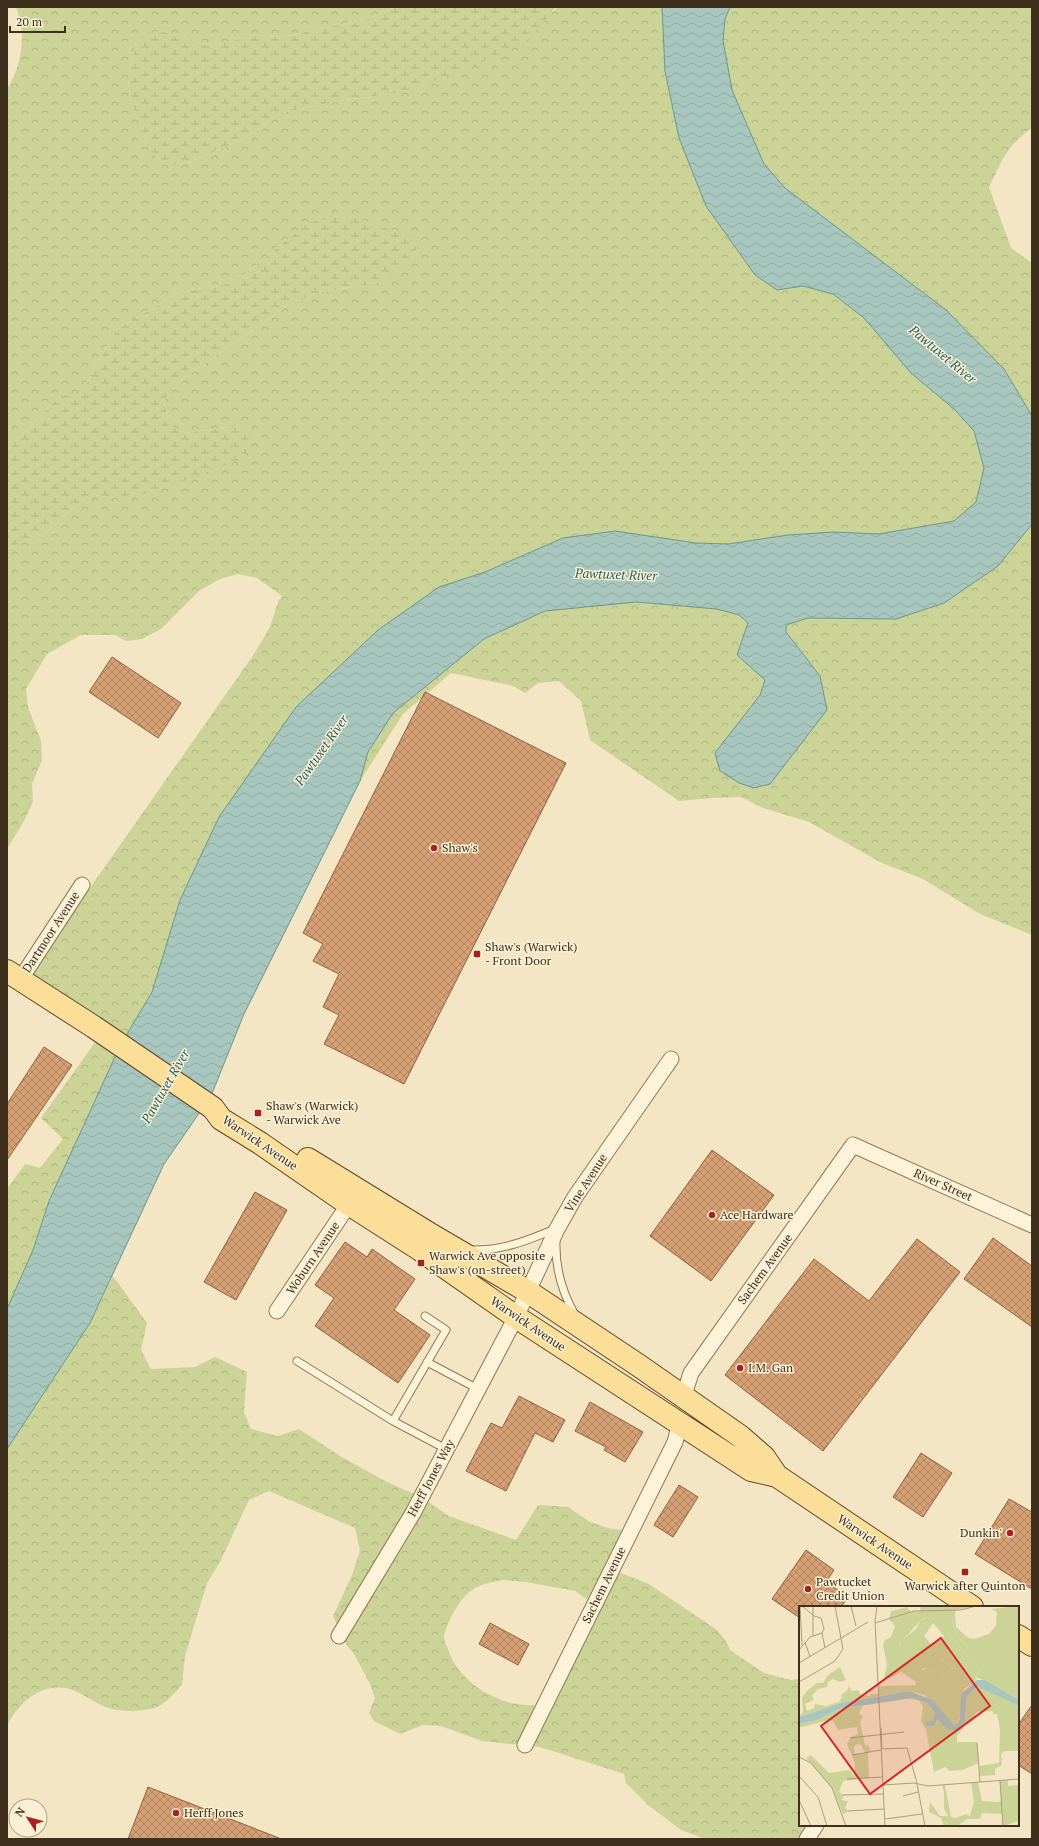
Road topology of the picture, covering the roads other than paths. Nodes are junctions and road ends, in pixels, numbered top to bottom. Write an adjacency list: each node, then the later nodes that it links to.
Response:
1 (82, 885): 2 (street, Dartmoor Avenue)
2 (14, 976): 4 (main road)
3 (671, 1059): 8 (street, Vine Avenue)
4 (211, 1106): 6 (main road, Warwick Avenue); 9 (main road, Warwick Avenue)
5 (853, 1145): 7 (street, River Street); 18 (street, Sachem Avenue)
6 (349, 1204): 11 (street, Woburn Avenue); 13 (main road, Warwick Avenue)
7 (1032, 1225)
8 (557, 1228): 9 (lane); 10 (street, Vine Avenue); 14 (lane)
9 (455, 1249): 10 (main road, Warwick Avenue)
10 (527, 1291): 13 (street, Vine Avenue); 14 (main road, Warwick Avenue)
11 (278, 1311)
12 (425, 1316): 16 (lane)
13 (516, 1317): 17 (street, Herff Jones Way); 20 (main road, Warwick Avenue)
14 (582, 1327): 18 (main road, Warwick Avenue)
15 (297, 1361): 19 (lane)
16 (427, 1362): 17 (lane); 19 (lane)
17 (478, 1389): 21 (street, Herff Jones Way)
18 (684, 1398): 22 (main road, Warwick Avenue)
19 (393, 1421): 21 (lane)
20 (680, 1422): 22 (main road, Warwick Avenue); 27 (street, Sachem Avenue)
21 (446, 1449): 24 (street, Herff Jones Way)
22 (777, 1476): 23 (main road, Warwick Avenue)
23 (968, 1606)
24 (340, 1636)
25 (1019, 1637): 26 (main road)
26 (1032, 1645)
27 (525, 1745)
28 (815, 1826): 29 (street)
29 (807, 1839)

